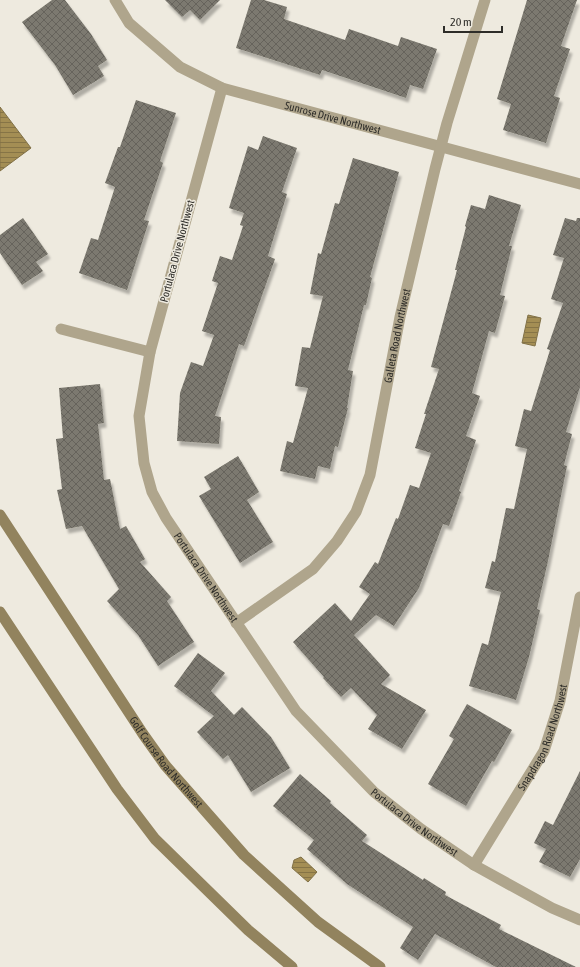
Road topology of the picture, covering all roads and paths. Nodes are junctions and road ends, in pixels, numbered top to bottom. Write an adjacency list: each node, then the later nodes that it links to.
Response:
1 (115, 0): 3 (street, Sunrose Drive Northwest)
2 (485, 0): 4 (street, Galleta Road Northwest)
3 (222, 88): 4 (street, Sunrose Drive Northwest); 7 (street, Portulaca Drive Northwest)
4 (441, 146): 5 (street, Sunrose Drive Northwest); 11 (street, Galleta Road Northwest)
5 (580, 184)
6 (61, 330): 7 (street)
7 (150, 352): 11 (street, Portulaca Drive Northwest)
8 (0, 515): 15 (main road, Golf Course Road Northwest)
9 (580, 597): 12 (street, Snapdragon Road Northwest)
10 (0, 612): 14 (main road)
11 (236, 624): 12 (street, Portulaca Drive Northwest)
12 (474, 865): 13 (street, Portulaca Drive Northwest)
13 (580, 920)
14 (292, 967)
15 (380, 967)

